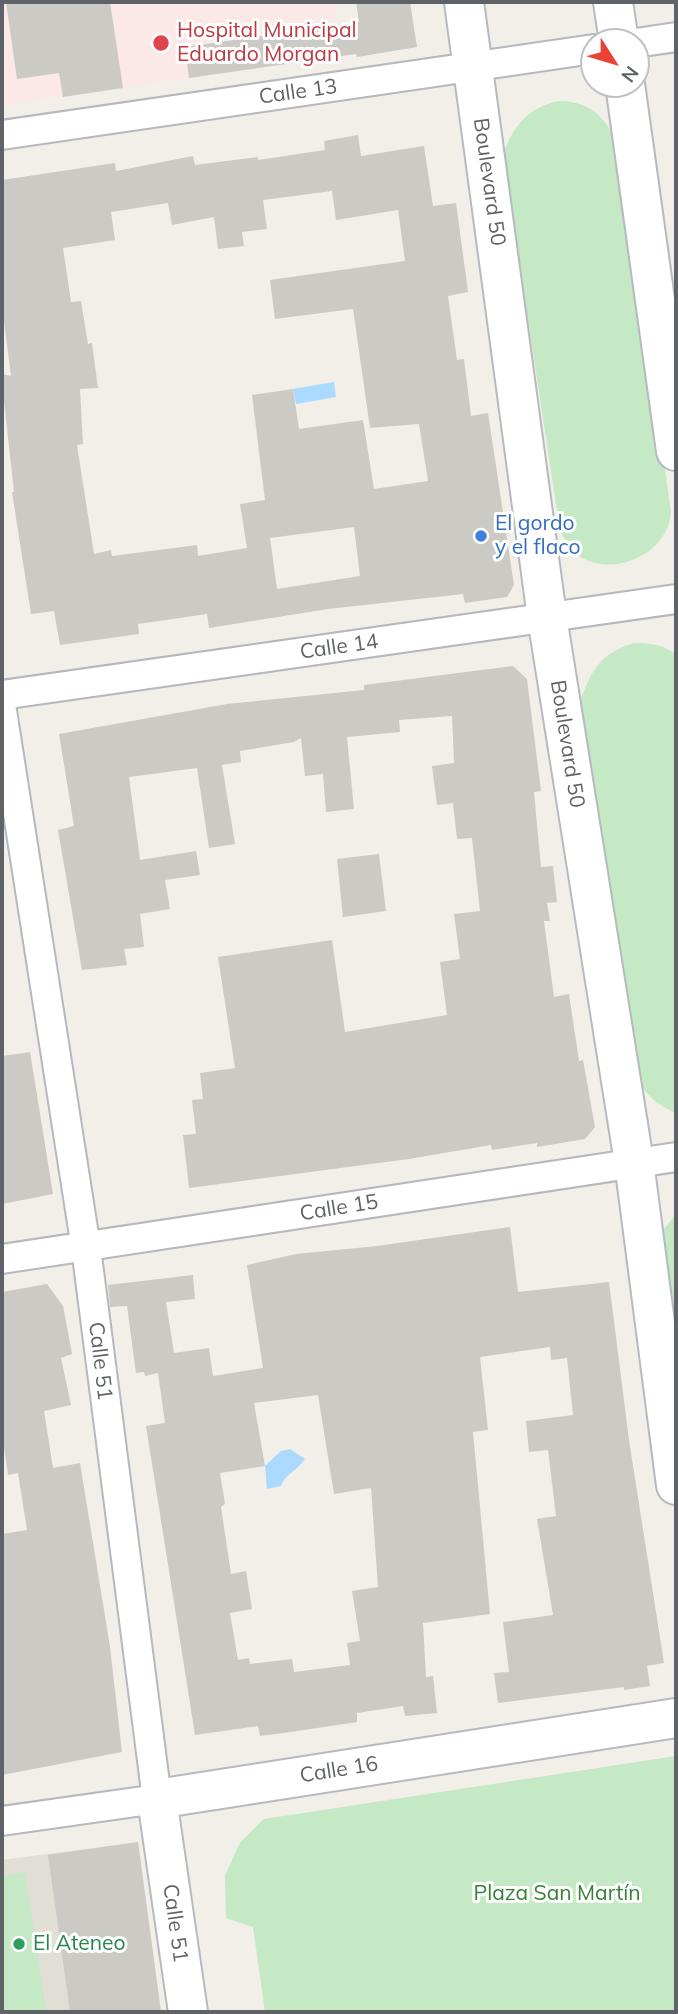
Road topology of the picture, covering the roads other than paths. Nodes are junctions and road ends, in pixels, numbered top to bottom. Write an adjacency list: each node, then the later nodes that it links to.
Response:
1 (464, 2): 7 (main road, Boulevard 50)
2 (613, 2): 3 (main road)
3 (617, 28)
4 (676, 37): 5 (street)
5 (650, 41)
6 (580, 51): 7 (street, Calle 13)
7 (474, 66): 9 (street, Calle 13); 12 (main road, Boulevard 50)
8 (627, 98): 10 (main road)
9 (2, 135)
10 (676, 451)
11 (676, 599): 12 (street, Calle 14)
12 (547, 617): 13 (street, Calle 14); 16 (main road, Boulevard 50)
13 (2, 695)
14 (2, 711): 17 (street, Calle 51)
15 (676, 1157): 16 (street, Calle 15)
16 (634, 1161): 17 (street, Calle 15); 19 (main road, Boulevard 50)
17 (86, 1248): 18 (street, Calle 15); 21 (street, Calle 51)
18 (2, 1259)
19 (676, 1485)
20 (676, 1718): 21 (main road, Calle 16)
21 (157, 1799): 22 (street, Calle 16); 23 (main road, Calle 51)
22 (2, 1821)
23 (188, 2012)

